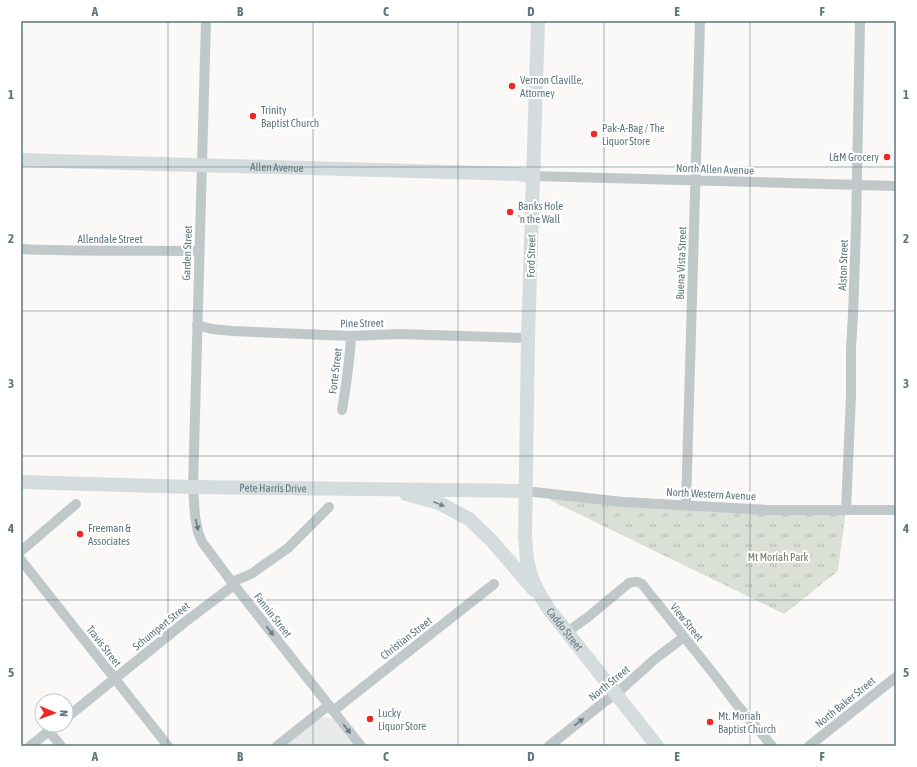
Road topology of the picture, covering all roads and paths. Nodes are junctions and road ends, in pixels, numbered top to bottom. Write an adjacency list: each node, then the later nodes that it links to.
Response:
1 (206, 21): 6 (street, Garden Street)
2 (538, 21): 7 (main road, Ford Street)
3 (700, 21): 8 (street, Buena Vista Street)
4 (860, 21): 9 (street, Alston Street)
5 (21, 160): 6 (main road, Allen Avenue)
6 (202, 166): 7 (main road, Allen Avenue); 12 (street, Garden Street)
7 (533, 176): 8 (street, North Allen Avenue); 15 (main road, Ford Street)
8 (696, 180): 9 (street, North Allen Avenue); 22 (street, Buena Vista Street)
9 (857, 185): 10 (street, North Allen Avenue); 24 (street, Alston Street)
10 (896, 186)
11 (21, 249): 12 (street, Allendale Street)
12 (199, 251): 13 (street, Garden Street)
13 (197, 325): 14 (street, Pine Street); 18 (street, Garden Street)
14 (351, 336): 15 (street, Pine Street); 16 (street, Forte Street)
15 (528, 338): 20 (main road, Ford Street)
16 (342, 410)
17 (21, 482): 18 (main road, Pete Harris Drive)
18 (193, 487): 19 (main road, Pete Harris Drive); 28 (street, Fannin Street, one-way to 28)
19 (388, 489): 20 (main road, Pete Harris Drive); 30 (main road, one-way to 30)
20 (525, 490): 22 (street, North Western Avenue); 30 (main road, Caddo Street)
21 (76, 504): 26 (street)
22 (686, 505): 24 (street, North Western Avenue)
23 (329, 507): 28 (street, Schumpert Street)
24 (846, 509): 25 (street, North Western Avenue)
25 (896, 510)
26 (21, 551)
27 (21, 560): 34 (street, Travis Street)
28 (233, 584): 34 (street, Schumpert Street); 36 (street, Fannin Street, one-way to 36)
29 (494, 584): 36 (street, Christian Street)
30 (548, 608): 31 (main road, Caddo Street)
31 (567, 632): 32 (street, View Street); 35 (main road, Caddo Street)
32 (684, 637): 35 (street, North Street); 47 (street, View Street)
33 (896, 677): 48 (street, North Baker Street)
34 (115, 678): 37 (street, Schumpert Street); 42 (street, Travis Street)
35 (616, 694): 45 (street, North Street, one-way to 35); 46 (main road, Caddo Street)
36 (331, 708): 43 (street, Christian Street); 44 (street, Fannin Street, one-way to 44)
37 (74, 711)
38 (47, 733): 40 (street)
39 (55, 733): 41 (street)
40 (30, 746)
41 (61, 746)
42 (168, 746)
43 (277, 746)
44 (361, 746)
45 (549, 746)
46 (657, 746)
47 (772, 746)
48 (809, 746)

